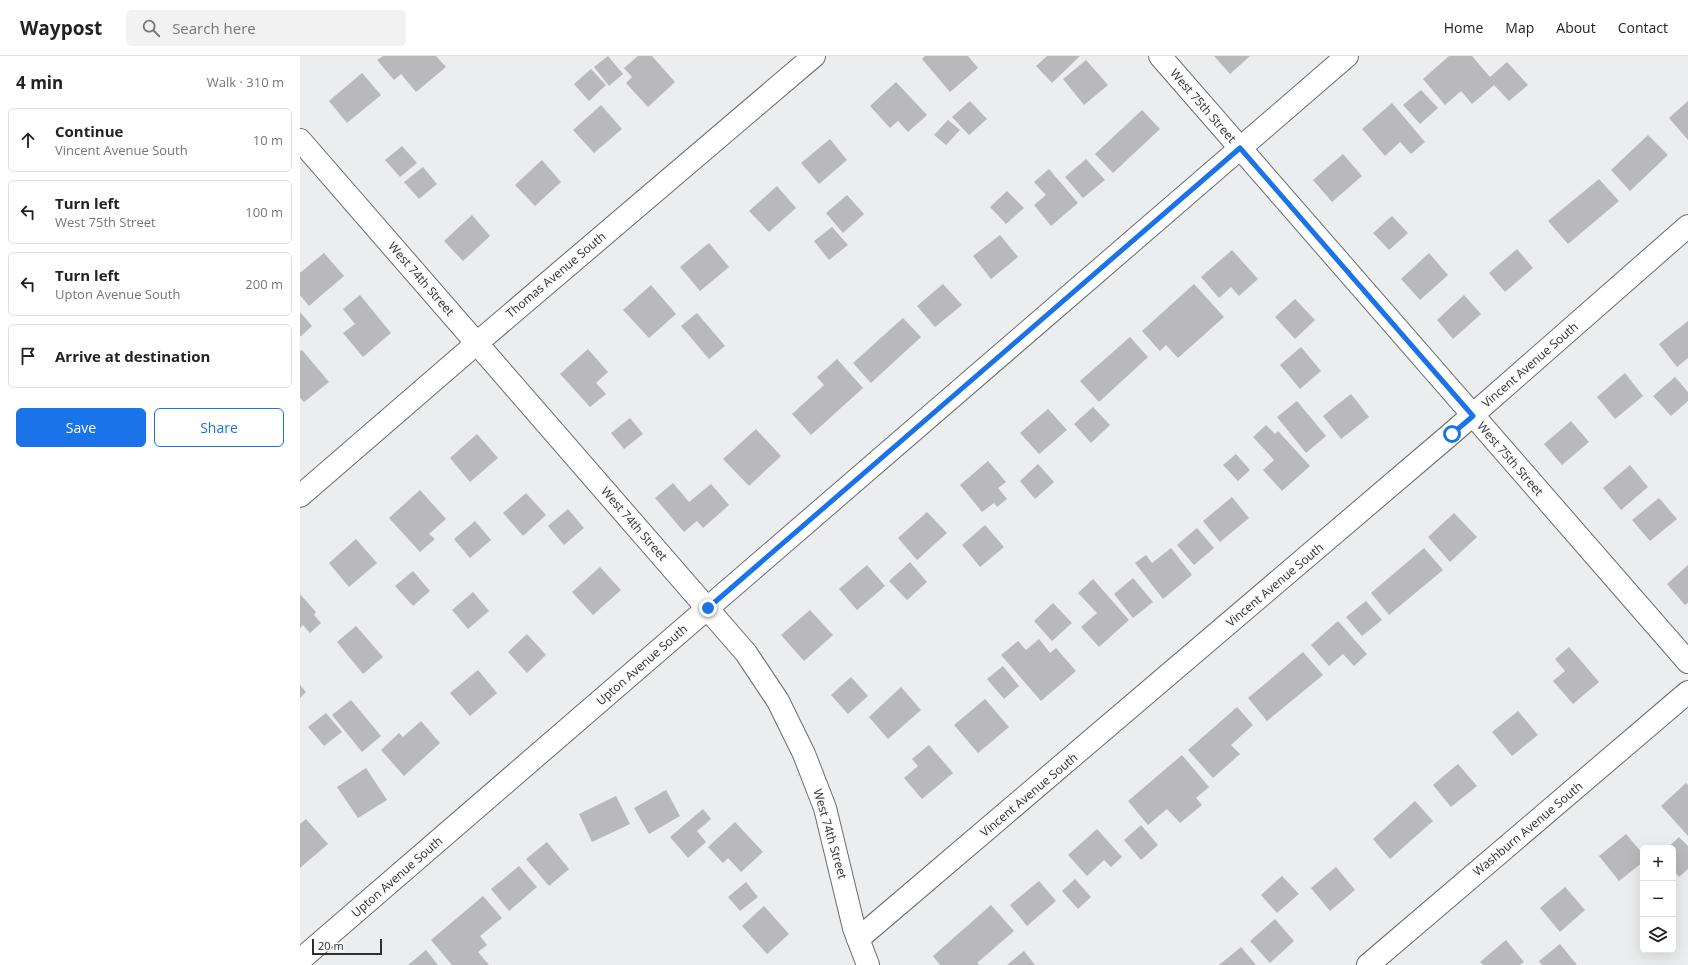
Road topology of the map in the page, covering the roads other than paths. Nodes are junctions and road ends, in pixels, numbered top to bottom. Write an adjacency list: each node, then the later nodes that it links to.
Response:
1 (814, 56): 7 (street, Thomas Avenue South)
2 (1160, 56): 5 (street, West 75th Street)
3 (1347, 56): 5 (street, Upton Avenue South)
4 (300, 140): 7 (street, West 74th Street)
5 (1240, 148): 8 (street, West 75th Street); 10 (street, Upton Avenue South)
6 (1688, 226): 8 (street, Vincent Avenue South)
7 (477, 343): 9 (street, Thomas Avenue South); 10 (street, West 74th Street)
8 (1473, 416): 11 (street, West 75th Street); 13 (street, Vincent Avenue South)
9 (300, 496)
10 (708, 608): 13 (street, West 74th Street); 14 (street, Upton Avenue South)
11 (1688, 662)
12 (1688, 692): 16 (street, Washburn Avenue South)
13 (858, 939): 15 (street, West 74th Street)
14 (300, 960)
15 (868, 965)
16 (1368, 965)

